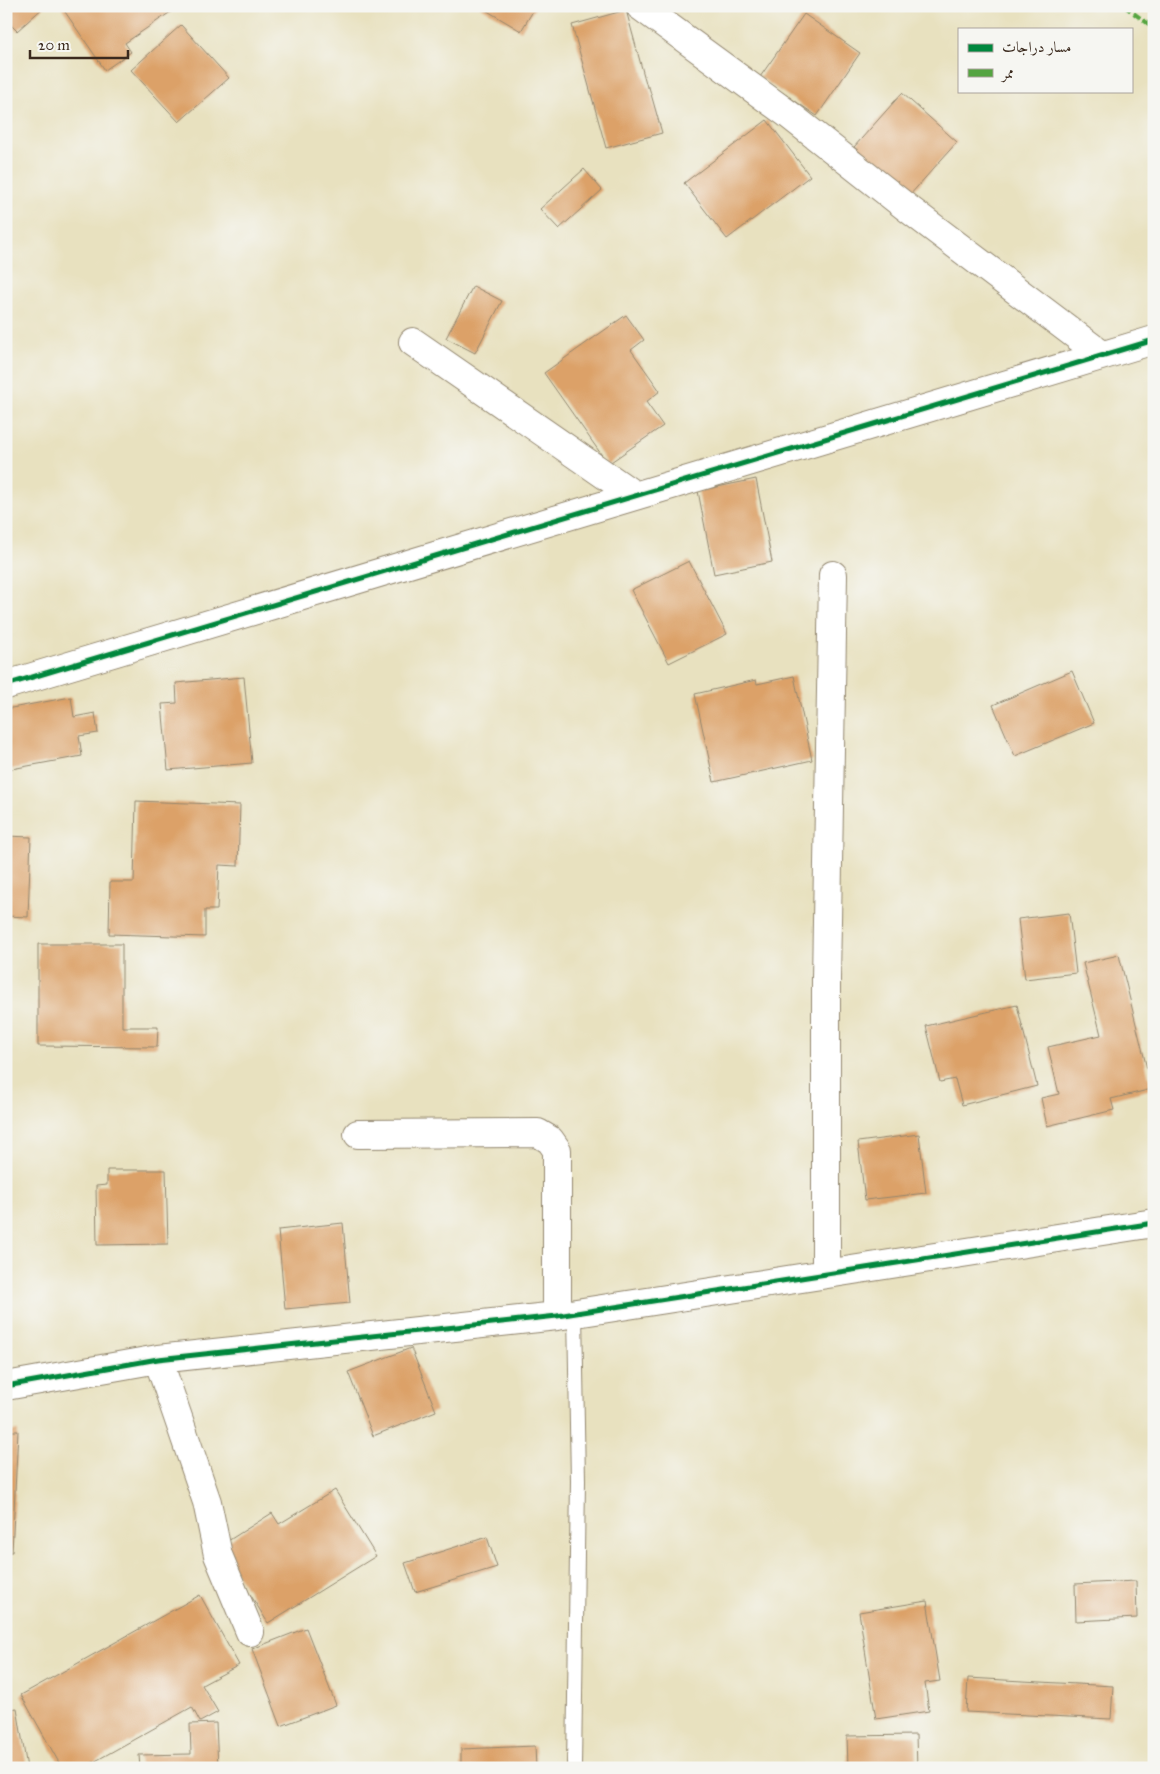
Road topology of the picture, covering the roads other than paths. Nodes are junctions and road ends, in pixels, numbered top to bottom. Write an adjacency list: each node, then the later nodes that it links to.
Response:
1 (640, 6): 4 (street)
2 (1154, 340): 4 (street)
3 (413, 342): 5 (street)
4 (1102, 355): 5 (street)
5 (634, 495): 7 (street)
6 (833, 575): 10 (street)
7 (6, 686)
8 (358, 1134): 11 (street)
9 (1154, 1223): 10 (street)
10 (826, 1274): 11 (street)
11 (566, 1314): 12 (street); 15 (lane)
12 (158, 1359): 13 (street); 14 (street)
13 (6, 1386)
14 (250, 1632)
15 (574, 1768)

